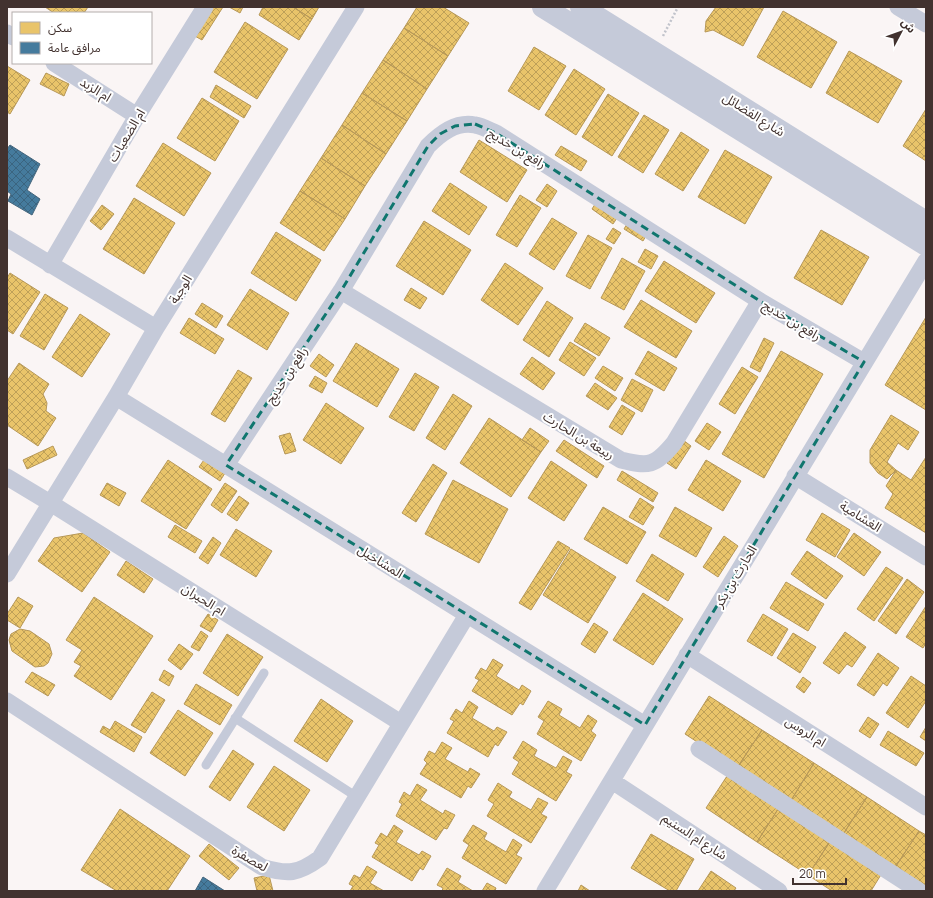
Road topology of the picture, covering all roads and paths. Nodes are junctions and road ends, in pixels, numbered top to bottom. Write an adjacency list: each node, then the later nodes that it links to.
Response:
1 (206, 7): 10 (street, ام الضعيات)
2 (356, 7): 18 (street, الوجبة)
3 (543, 7): 13 (street)
4 (581, 7): 8 (street, شارع الفضائل)
5 (678, 7): 8 (path)
6 (898, 7): 7 (street)
7 (926, 24)
8 (654, 52): 11 (street, شارع الفضائل)
9 (56, 64): 10 (street, ام الزبد)
10 (137, 116): 15 (street, ام الضعيات)
11 (926, 222)
12 (7, 238): 15 (street)
13 (926, 245)
14 (926, 261): 19 (street, الحارث بن بكر)
15 (50, 264): 18 (street)
16 (341, 291): 17 (street, ربيعة بن الحارث); 17 (street, رافع بن خديج); 21 (street, رافع بن خديج)
17 (760, 301): 19 (street, رافع بن خديج)
18 (156, 328): 20 (street, الوجبة)
19 (864, 362): 22 (street, الحارث بن بكر)
20 (116, 397): 21 (street, المشاخيل); 24 (street, الوجبة)
21 (226, 466): 27 (street, المشاخيل)
22 (795, 476): 25 (street, الغشامية); 28 (street, الحارث بن بكر)
23 (7, 478): 24 (street, ام الحيران)
24 (52, 504): 26 (street, الوجبة); 32 (street, ام الحيران)
25 (926, 557)
26 (7, 574)
27 (467, 615): 32 (street, لعصفرة); 33 (street, المشاخيل)
28 (687, 655): 33 (street, الحارث بن بكر); 38 (street, ام الروس)
29 (264, 673): 31 (lane)
30 (7, 701): 37 (street, لعصفرة)
31 (235, 718): 35 (lane); 37 (lane)
32 (401, 723): 37 (street, لعصفرة)
33 (645, 725): 36 (street, الحارث بن بكر)
34 (698, 749): 41 (street)
35 (206, 765)
36 (612, 781): 39 (street, الحارث بن بكر); 40 (street, شارع ام السنيم)
37 (357, 797)
38 (926, 807)
39 (545, 891)
40 (779, 891)
41 (919, 891)

